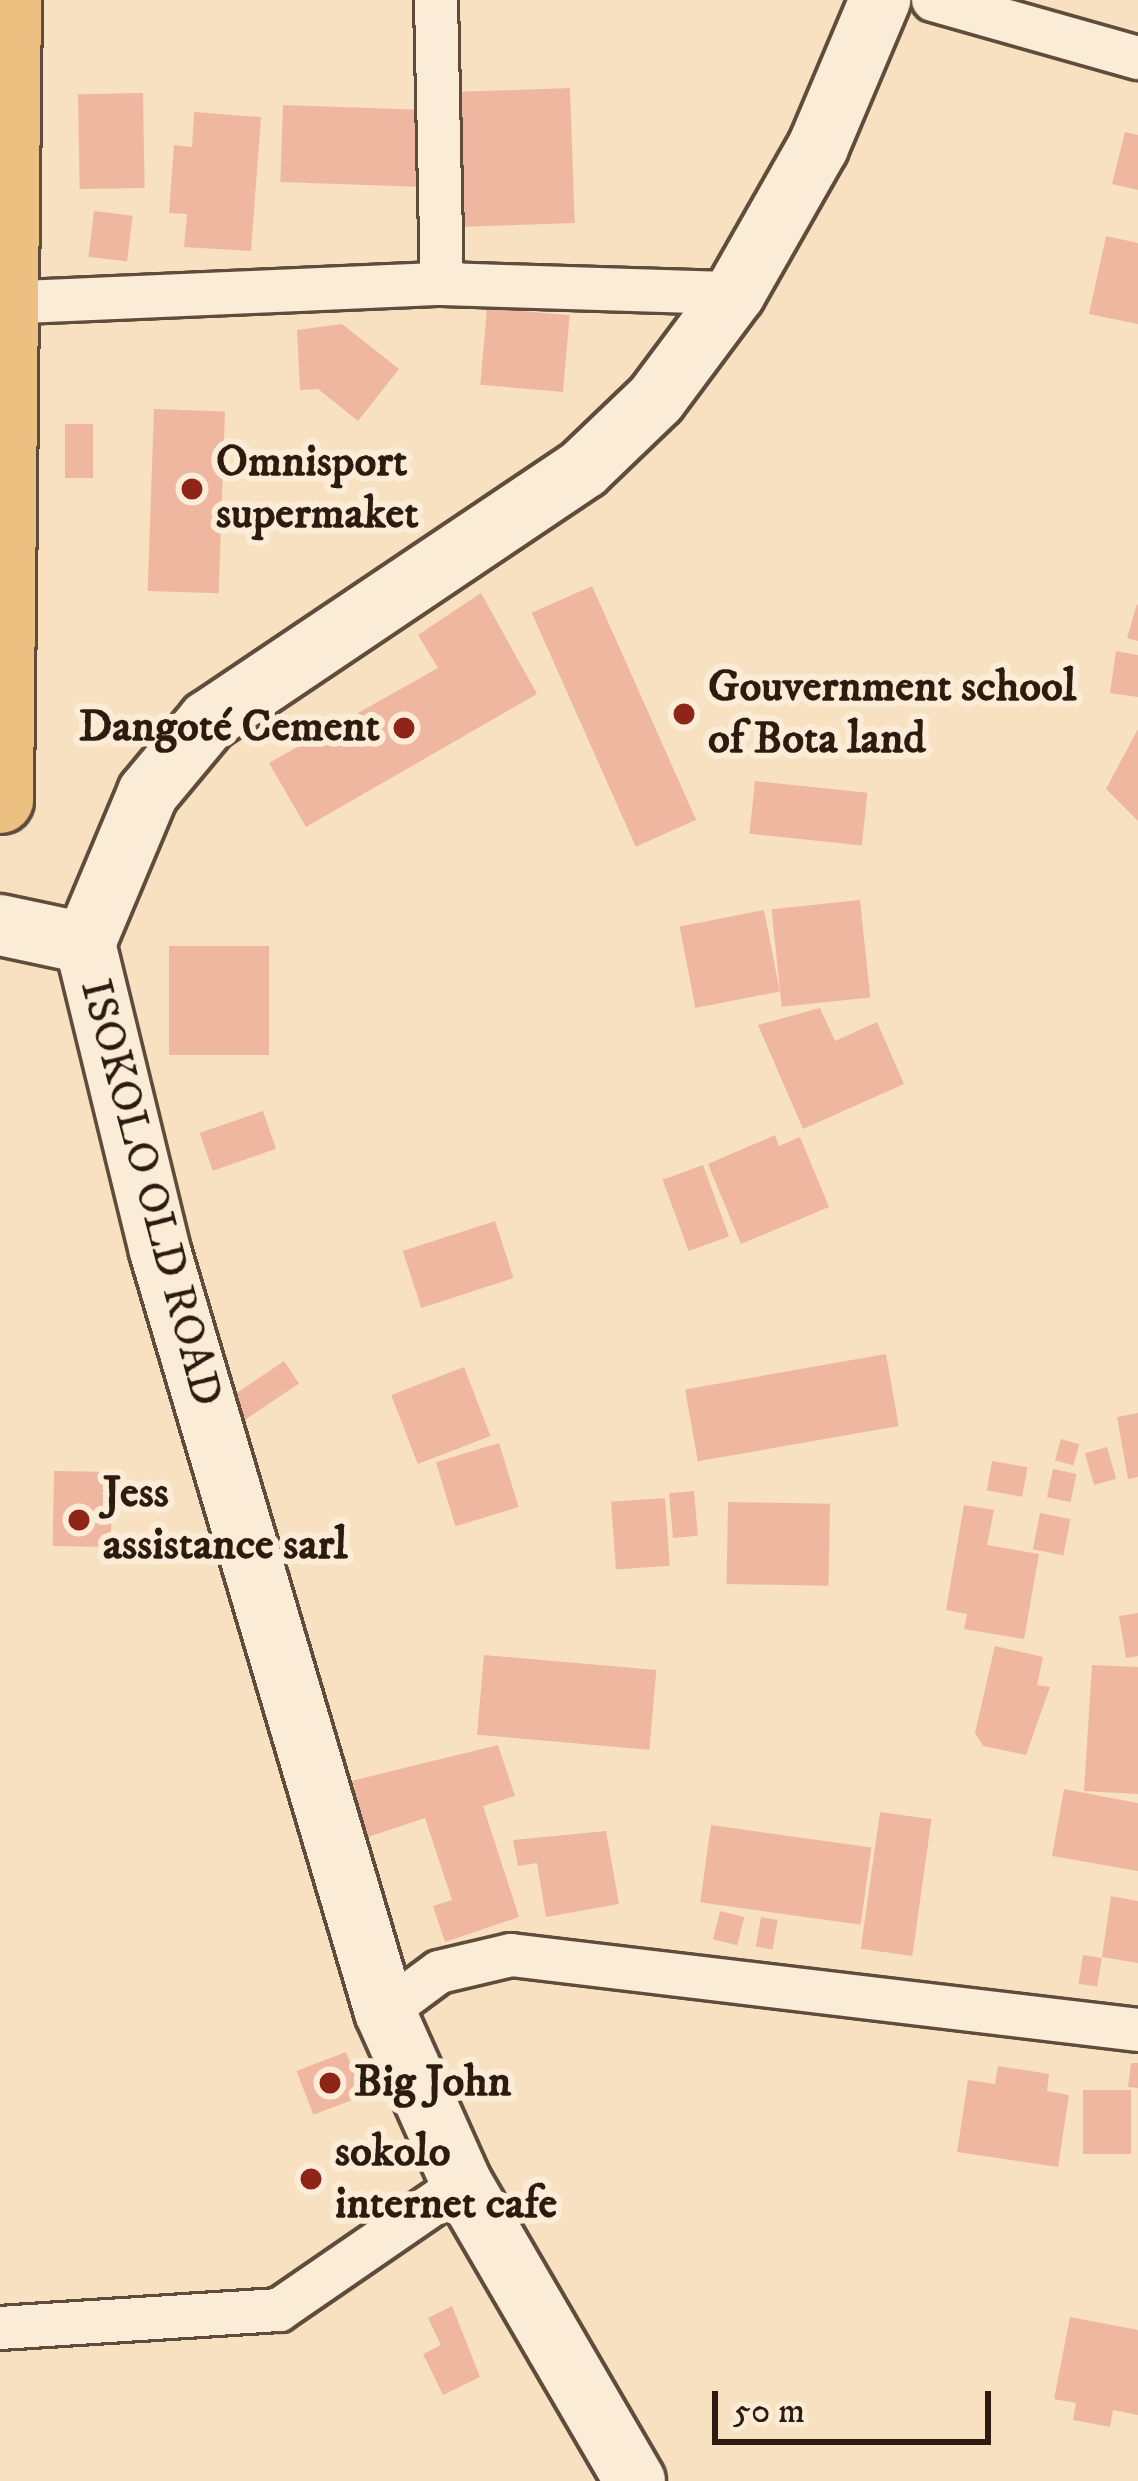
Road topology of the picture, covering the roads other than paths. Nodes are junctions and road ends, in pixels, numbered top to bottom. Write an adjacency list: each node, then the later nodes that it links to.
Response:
1 (8, 0): 8 (highway)
2 (436, 0): 6 (street)
3 (880, 0): 7 (street, ISOKOLO OLD ROAD)
4 (933, 0): 5 (street)
5 (1138, 58)
6 (442, 284): 7 (street); 8 (street)
7 (734, 293): 11 (street, ISOKOLO OLD ROAD)
8 (1, 303): 9 (highway)
9 (0, 800)
10 (0, 925): 11 (street)
11 (85, 943): 12 (street, ISOKOLO OLD ROAD)
12 (385, 2012): 13 (street); 14 (street, ISOKOLO OLD ROAD)
13 (1138, 2030)
14 (462, 2184): 15 (street); 16 (street, ISOKOLO OLD ROAD)
15 (0, 2328)
16 (635, 2481)

